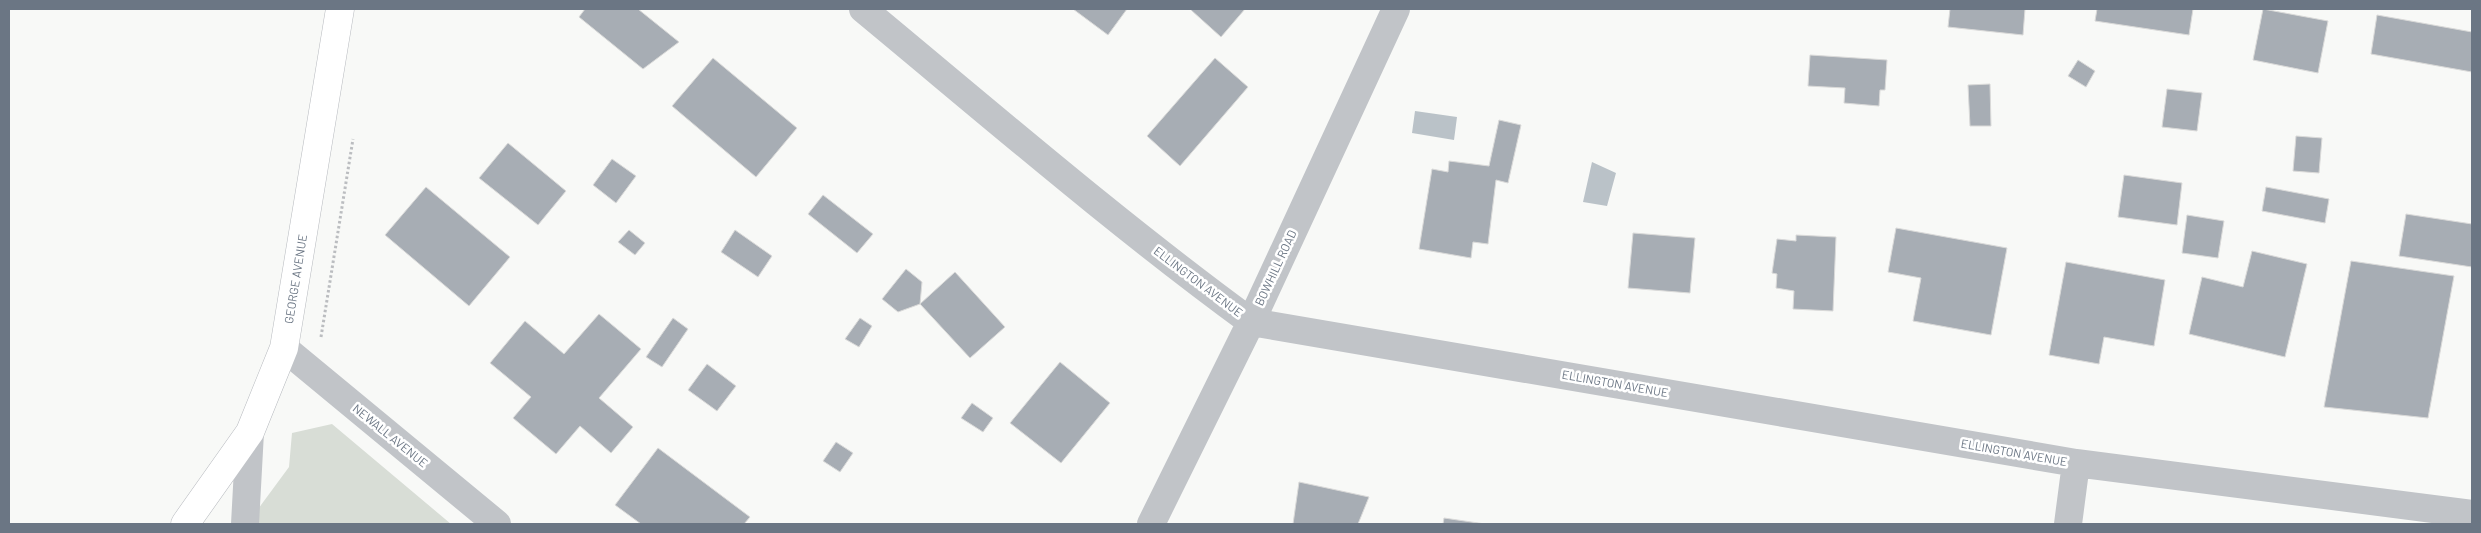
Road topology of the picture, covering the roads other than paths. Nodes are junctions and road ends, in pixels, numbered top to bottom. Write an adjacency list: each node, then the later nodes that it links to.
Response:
1 (340, 9): 5 (main road, GEORGE AVENUE)
2 (863, 9): 4 (street, ELLINGTON AVENUE)
3 (1396, 9): 4 (street, BOWHILL ROAD)
4 (1251, 322): 7 (street, ELLINGTON AVENUE); 12 (street, BOWHILL ROAD)
5 (284, 348): 6 (main road, GEORGE AVENUE); 11 (street, NEWALL AVENUE)
6 (250, 432): 9 (main road, GEORGE AVENUE); 10 (street)
7 (2076, 463): 8 (street, ELLINGTON AVENUE); 13 (street)
8 (2472, 514)
9 (185, 524)
10 (246, 524)
11 (497, 524)
12 (1151, 524)
13 (2068, 524)

